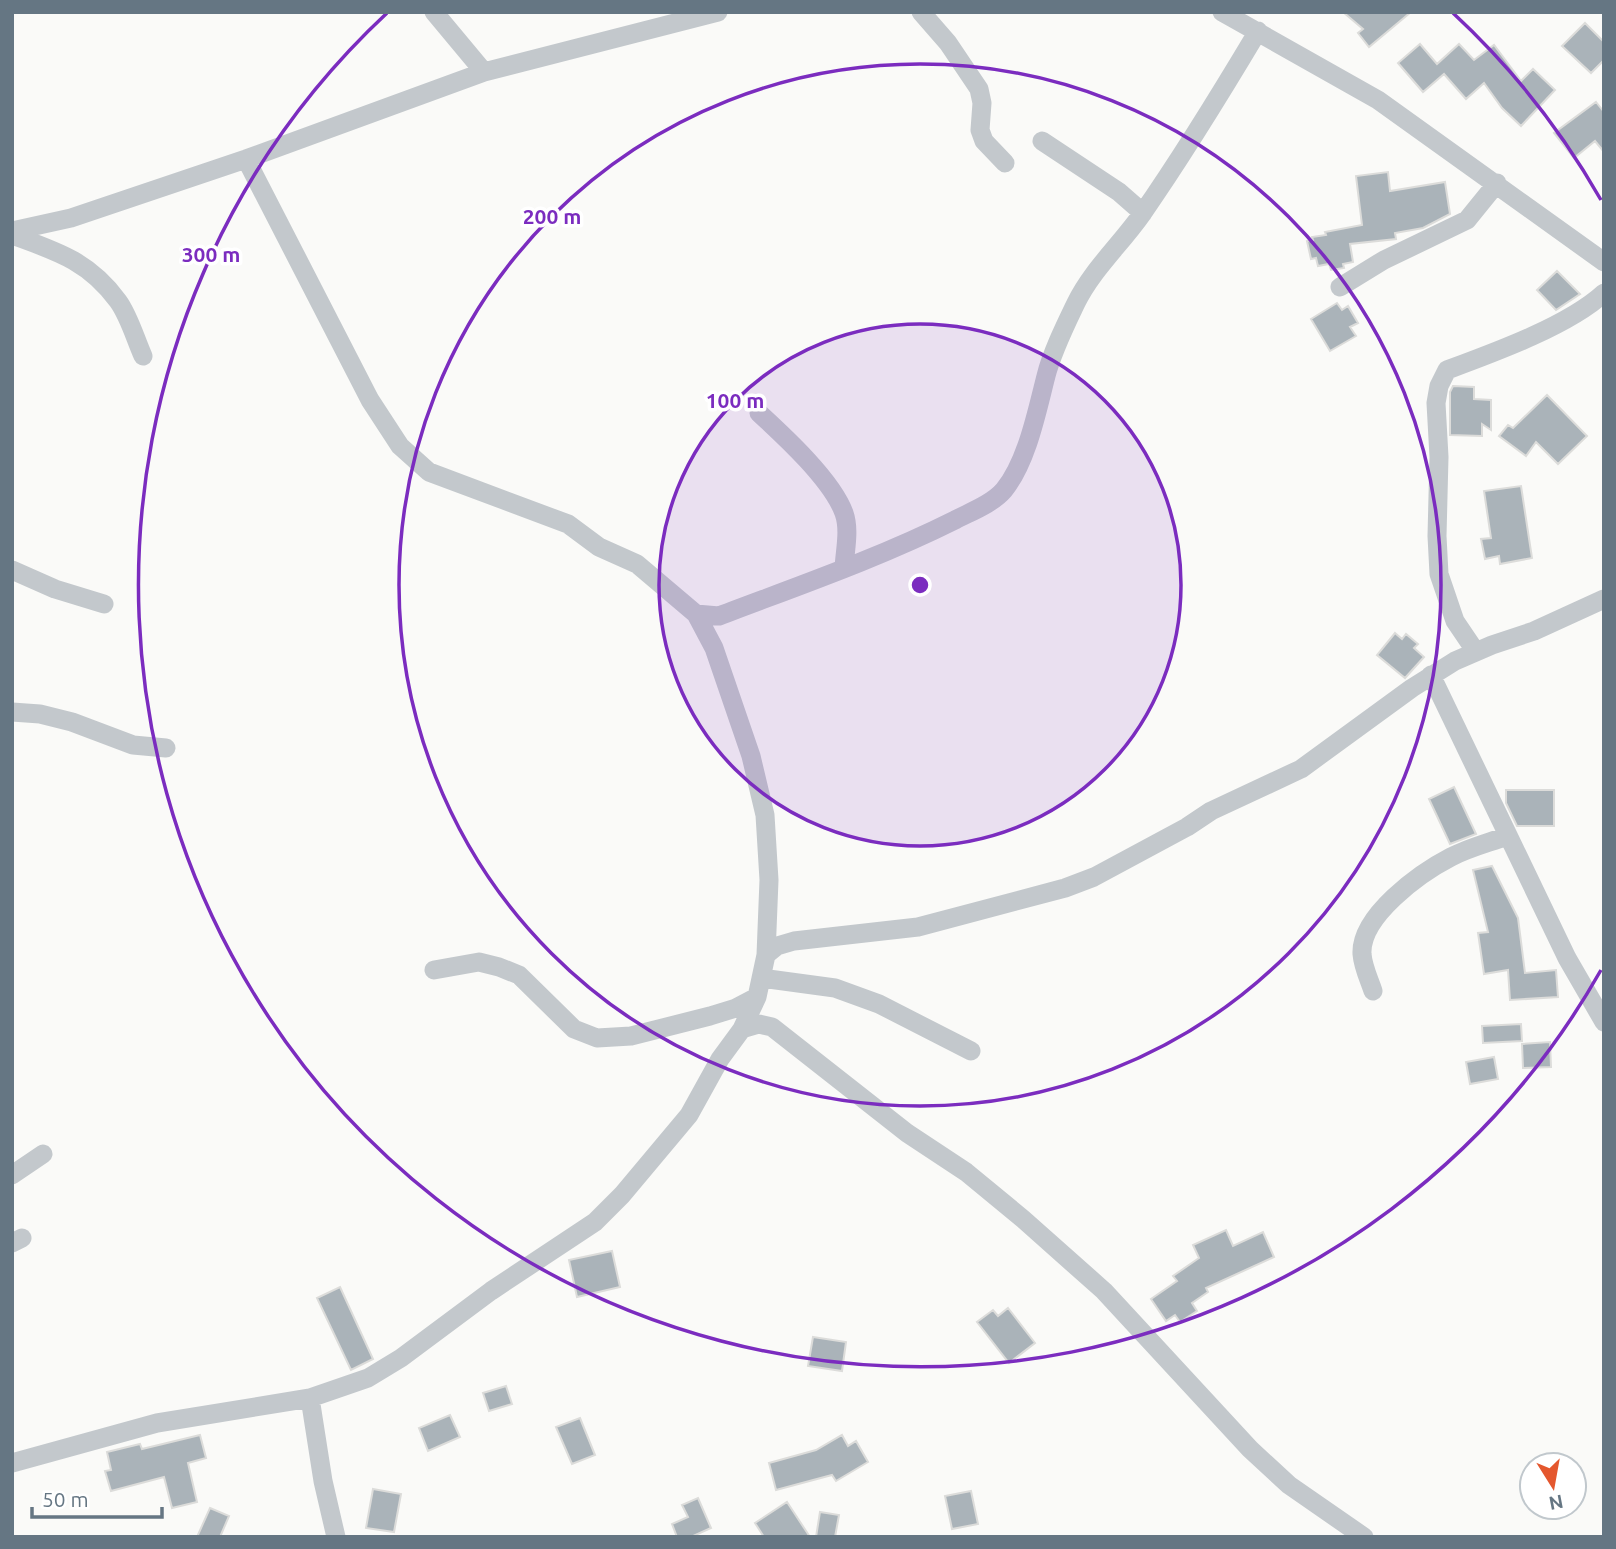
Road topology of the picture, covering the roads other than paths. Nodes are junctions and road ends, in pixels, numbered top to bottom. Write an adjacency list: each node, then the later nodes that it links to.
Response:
1 (434, 12): 6 (street)
2 (718, 12): 6 (street)
3 (920, 12): 9 (street)
4 (1222, 12): 5 (street)
5 (1258, 31): 10 (street); 11 (street)
6 (484, 72): 8 (street)
7 (1042, 141): 11 (street)
8 (246, 159): 12 (street); 22 (street)
9 (1005, 163)
10 (1497, 183): 13 (street); 14 (street)
11 (1143, 213): 18 (street)
12 (12, 233): 16 (street)
13 (1604, 262)
14 (1340, 287)
15 (1604, 293): 23 (street)
16 (143, 356)
17 (758, 413): 18 (street)
18 (844, 568): 22 (street)
19 (12, 570): 21 (street)
20 (1604, 599): 23 (street)
21 (104, 604)
22 (696, 614): 28 (street)
23 (1476, 652): 24 (street)
24 (1432, 675): 27 (street); 28 (street)
25 (12, 712): 26 (street)
26 (166, 748)
27 (1507, 835): 31 (street); 32 (street)
28 (766, 955): 30 (street)
29 (434, 970): 30 (street)
30 (759, 988): 33 (street); 34 (street)
31 (1373, 991)
32 (1604, 1022)
33 (742, 1029): 37 (street); 40 (street)
34 (971, 1051)
35 (43, 1154): 36 (street)
36 (12, 1175)
37 (310, 1398): 38 (street); 39 (street)
38 (12, 1463)
39 (336, 1537)
40 (1364, 1537)

